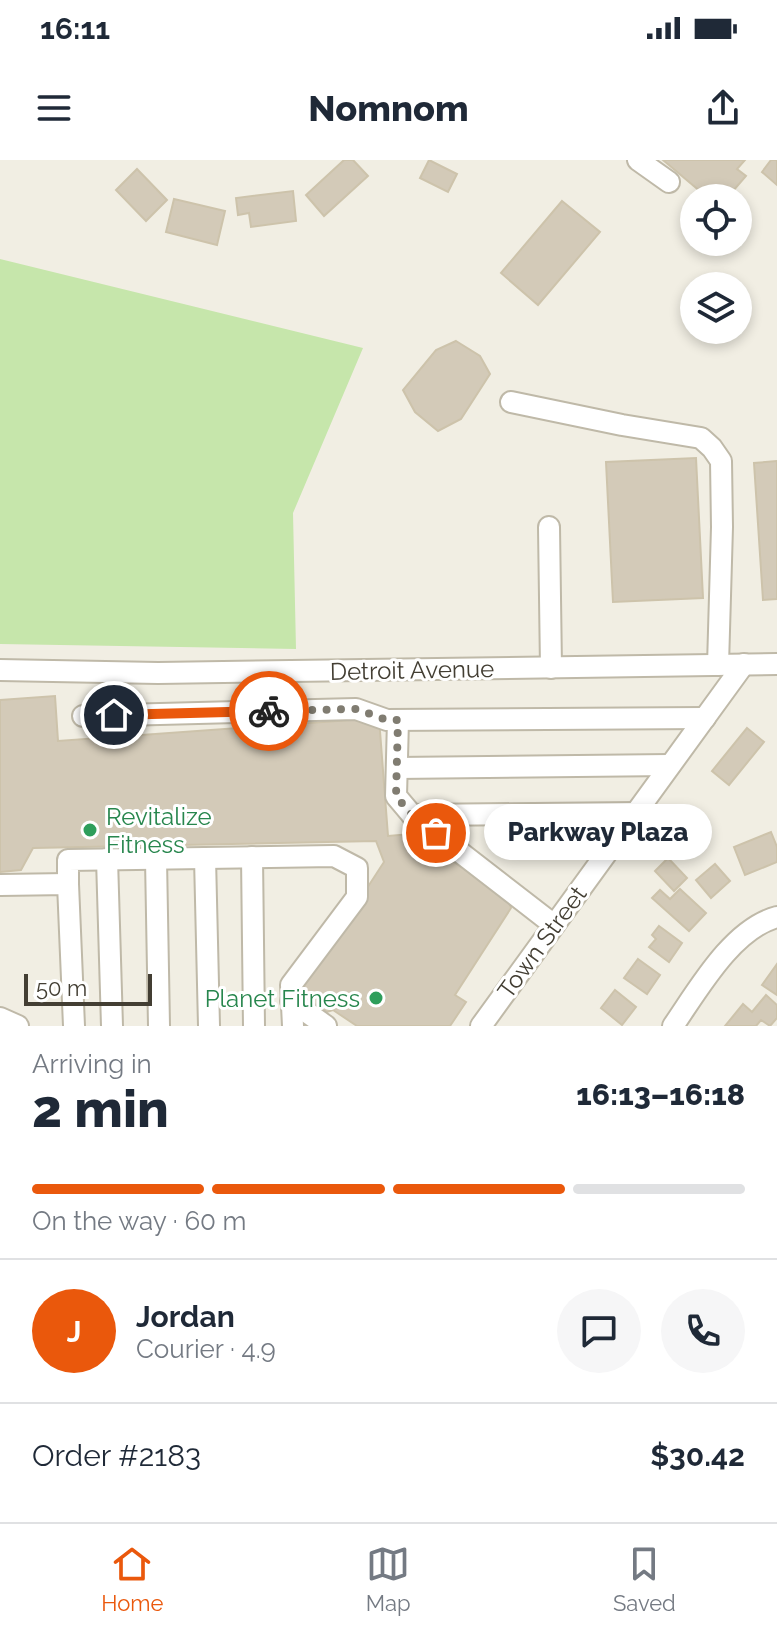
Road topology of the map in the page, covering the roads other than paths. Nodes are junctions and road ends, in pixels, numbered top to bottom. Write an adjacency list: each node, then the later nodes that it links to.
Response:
1 (638, 160): 2 (street)
2 (669, 182)
3 (511, 402): 7 (street)
4 (549, 527): 8 (street)
5 (744, 664): 6 (street, Detroit Avenue); 7 (street, Detroit Avenue); 11 (street, Town Street)
6 (777, 664)
7 (718, 665): 8 (street, Detroit Avenue)
8 (551, 668): 9 (street, Detroit Avenue)
9 (0, 670)
10 (83, 716): 12 (street)
11 (705, 718): 12 (street); 13 (street, Town Street)
12 (398, 720): 14 (street)
13 (670, 765): 14 (street); 15 (street, Town Street)
14 (397, 768): 16 (street)
15 (636, 813): 16 (street); 24 (street, Town Street)
16 (412, 815): 24 (street)
17 (252, 857): 18 (street); 25 (street); 26 (street)
18 (205, 858): 20 (street); 32 (street)
19 (107, 859): 20 (street); 21 (street); 30 (street)
20 (156, 859): 31 (street)
21 (68, 884): 22 (street); 29 (street)
22 (0, 885)
23 (777, 917): 37 (street)
24 (554, 925): 36 (street, Town Street)
25 (254, 982): 26 (street); 33 (street)
26 (291, 993): 34 (street); 35 (street)
27 (0, 1018): 28 (street)
28 (18, 1026)
29 (74, 1026)
30 (112, 1026)
31 (159, 1026)
32 (209, 1026)
33 (254, 1026)
34 (293, 1026)
35 (326, 1026)
36 (481, 1026)
37 (673, 1026)

